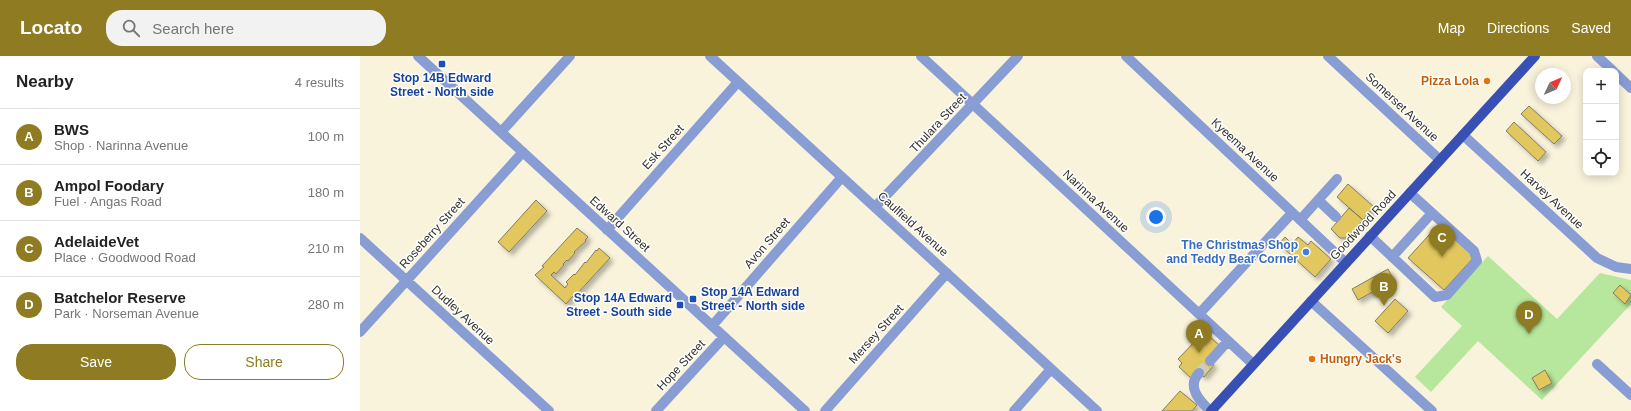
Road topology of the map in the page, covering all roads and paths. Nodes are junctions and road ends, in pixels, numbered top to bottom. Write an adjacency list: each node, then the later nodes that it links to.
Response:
1 (418, 56): 15 (street, Edward Street)
2 (570, 56): 15 (street)
3 (710, 56): 12 (street, Caulfield Avenue)
4 (921, 56): 14 (street, Narinna Avenue)
5 (1018, 56): 14 (street, Thulara Street)
6 (1126, 56): 25 (street, Kyeema Avenue)
7 (1328, 56): 18 (street, Somerset Avenue)
8 (1535, 56): 16 (main road, Goodwood Road)
9 (1596, 56): 10 (street)
10 (1610, 68)
11 (1619, 77): 13 (street)
12 (738, 82): 19 (street, Caulfield Avenue); 27 (street, Esk Street)
13 (1631, 88)
14 (974, 104): 23 (street, Thulara Street); 36 (street, Narinna Avenue)
15 (500, 132): 17 (street, Edward Street)
16 (1463, 135): 18 (main road, Goodwood Road); 32 (street, Harvey Avenue)
17 (523, 152): 27 (street, Edward Street); 34 (street, Roseberry Street)
18 (1440, 160): 21 (main road, Goodwood Road)
19 (842, 177): 23 (street, Caulfield Avenue); 37 (street, Avon Street)
20 (1337, 179): 22 (street)
21 (1410, 193): 24 (street); 28 (main road, Goodwood Road)
22 (1318, 200): 25 (street); 26 (street)
23 (876, 207): 33 (street, Caulfield Avenue)
24 (1432, 213): 30 (street); 30 (street)
25 (1296, 216): 31 (street, Kyeema Avenue); 36 (street)
26 (1336, 217)
27 (607, 230): 37 (street, Edward Street)
28 (1370, 236): 30 (street); 31 (main road, Goodwood Road)
29 (360, 238): 34 (street, Dudley Avenue)
30 (1392, 257)
31 (1346, 263): 35 (main road, Goodwood Road)
32 (1631, 269)
33 (948, 273): 44 (street, Caulfield Avenue); 51 (street, Mersey Street)
34 (406, 281): 38 (street, Roseberry Street); 48 (street, Dudley Avenue)
35 (1311, 301): 42 (main road, Goodwood Road); 47 (street)
36 (1199, 314): 40 (street, Narinna Avenue)
37 (712, 326): 39 (street, Edward Street)
38 (360, 332)
39 (724, 337): 49 (street, Hope Street); 50 (street, Edward Street)
40 (1228, 341): 41 (street); 42 (street, Narinna Avenue)
41 (1210, 361)
42 (1253, 364): 54 (main road, Goodwood Road)
43 (1597, 364): 46 (street)
44 (1052, 369): 52 (street); 53 (street, Caulfield Avenue)
45 (1199, 373): 54 (street)
46 (1630, 391)
47 (1428, 410)
48 (549, 411)
49 (656, 411)
50 (805, 411)
51 (825, 411)
52 (1014, 411)
53 (1097, 411)
54 (1211, 411)

